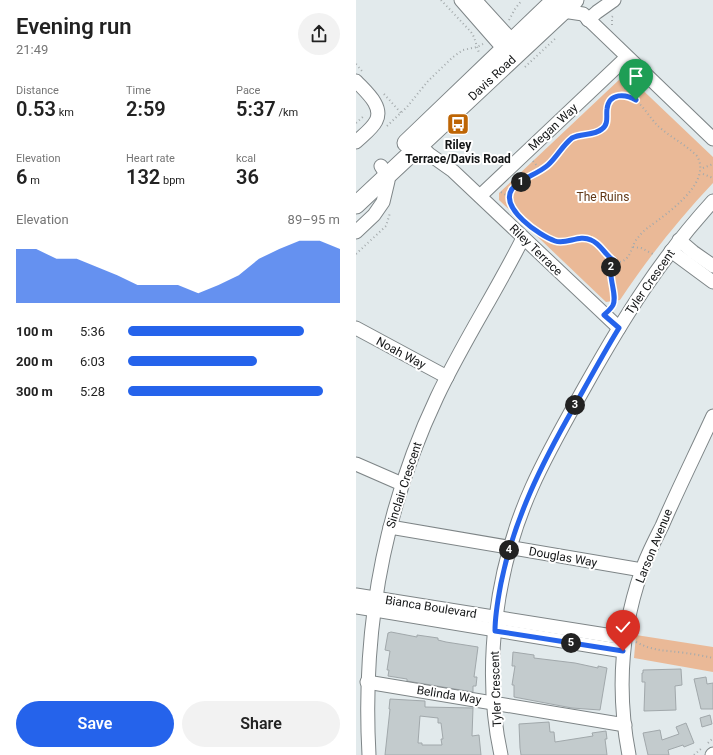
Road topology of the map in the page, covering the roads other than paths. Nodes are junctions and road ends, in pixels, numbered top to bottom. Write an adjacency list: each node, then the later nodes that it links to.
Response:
1 (461, 0): 7 (street)
2 (475, 0): 7 (street)
3 (583, 0): 5 (street)
4 (612, 2): 5 (street); 6 (street)
5 (573, 9): 6 (street); 7 (main road, Davis Road)
6 (598, 30): 8 (street)
7 (510, 47): 10 (main road, Davis Road); 10 (main road, Davis Road)
8 (627, 57): 11 (street); 15 (street, Megan Way)
9 (356, 81): 12 (street)
10 (419, 138): 13 (main road, Davis Road); 15 (street, Riley Terrace)
11 (713, 139)
12 (356, 142)
13 (384, 171): 14 (main road, Davis Road); 17 (main road, Davis Road); 18 (street)
14 (356, 190)
15 (480, 196): 19 (street, Riley Terrace)
16 (713, 201): 20 (street, Tyler Crescent)
17 (356, 205)
18 (356, 232)
19 (523, 238): 25 (street, Riley Terrace); 26 (street, Sinclair Crescent)
20 (679, 240): 21 (street, Tyler Crescent); 22 (street)
21 (671, 251): 23 (street); 25 (street, Tyler Crescent)
22 (713, 266)
23 (713, 282)
24 (356, 328): 26 (street, Noah Way)
25 (619, 328): 31 (street, Tyler Crescent)
26 (447, 377): 29 (street, Sinclair Crescent)
27 (713, 416): 32 (street, Larson Avenue)
28 (356, 464): 29 (street)
29 (402, 484): 30 (street, Sinclair Crescent)
30 (390, 527): 31 (street, Douglas Way); 34 (street, Sinclair Crescent)
31 (509, 548): 32 (street, Douglas Way); 36 (street, Tyler Crescent)
32 (642, 570): 37 (street, Larson Avenue)
33 (356, 595): 34 (street, Bianca Boulevard)
34 (374, 604): 35 (street, Bianca Boulevard); 36 (street, Bianca Boulevard); 38 (street, Sinclair Crescent)
35 (356, 607)
36 (495, 624): 37 (street, Bianca Boulevard); 39 (street, Tyler Crescent)
37 (627, 645): 40 (street, Larson Avenue)
38 (367, 682): 39 (street, Belinda Way); 41 (street, Sinclair Crescent)
39 (494, 703): 40 (street, Belinda Way); 42 (street, Tyler Crescent)
40 (625, 724): 43 (street, Larson Avenue)
41 (369, 755)
42 (501, 755)
43 (629, 755)

